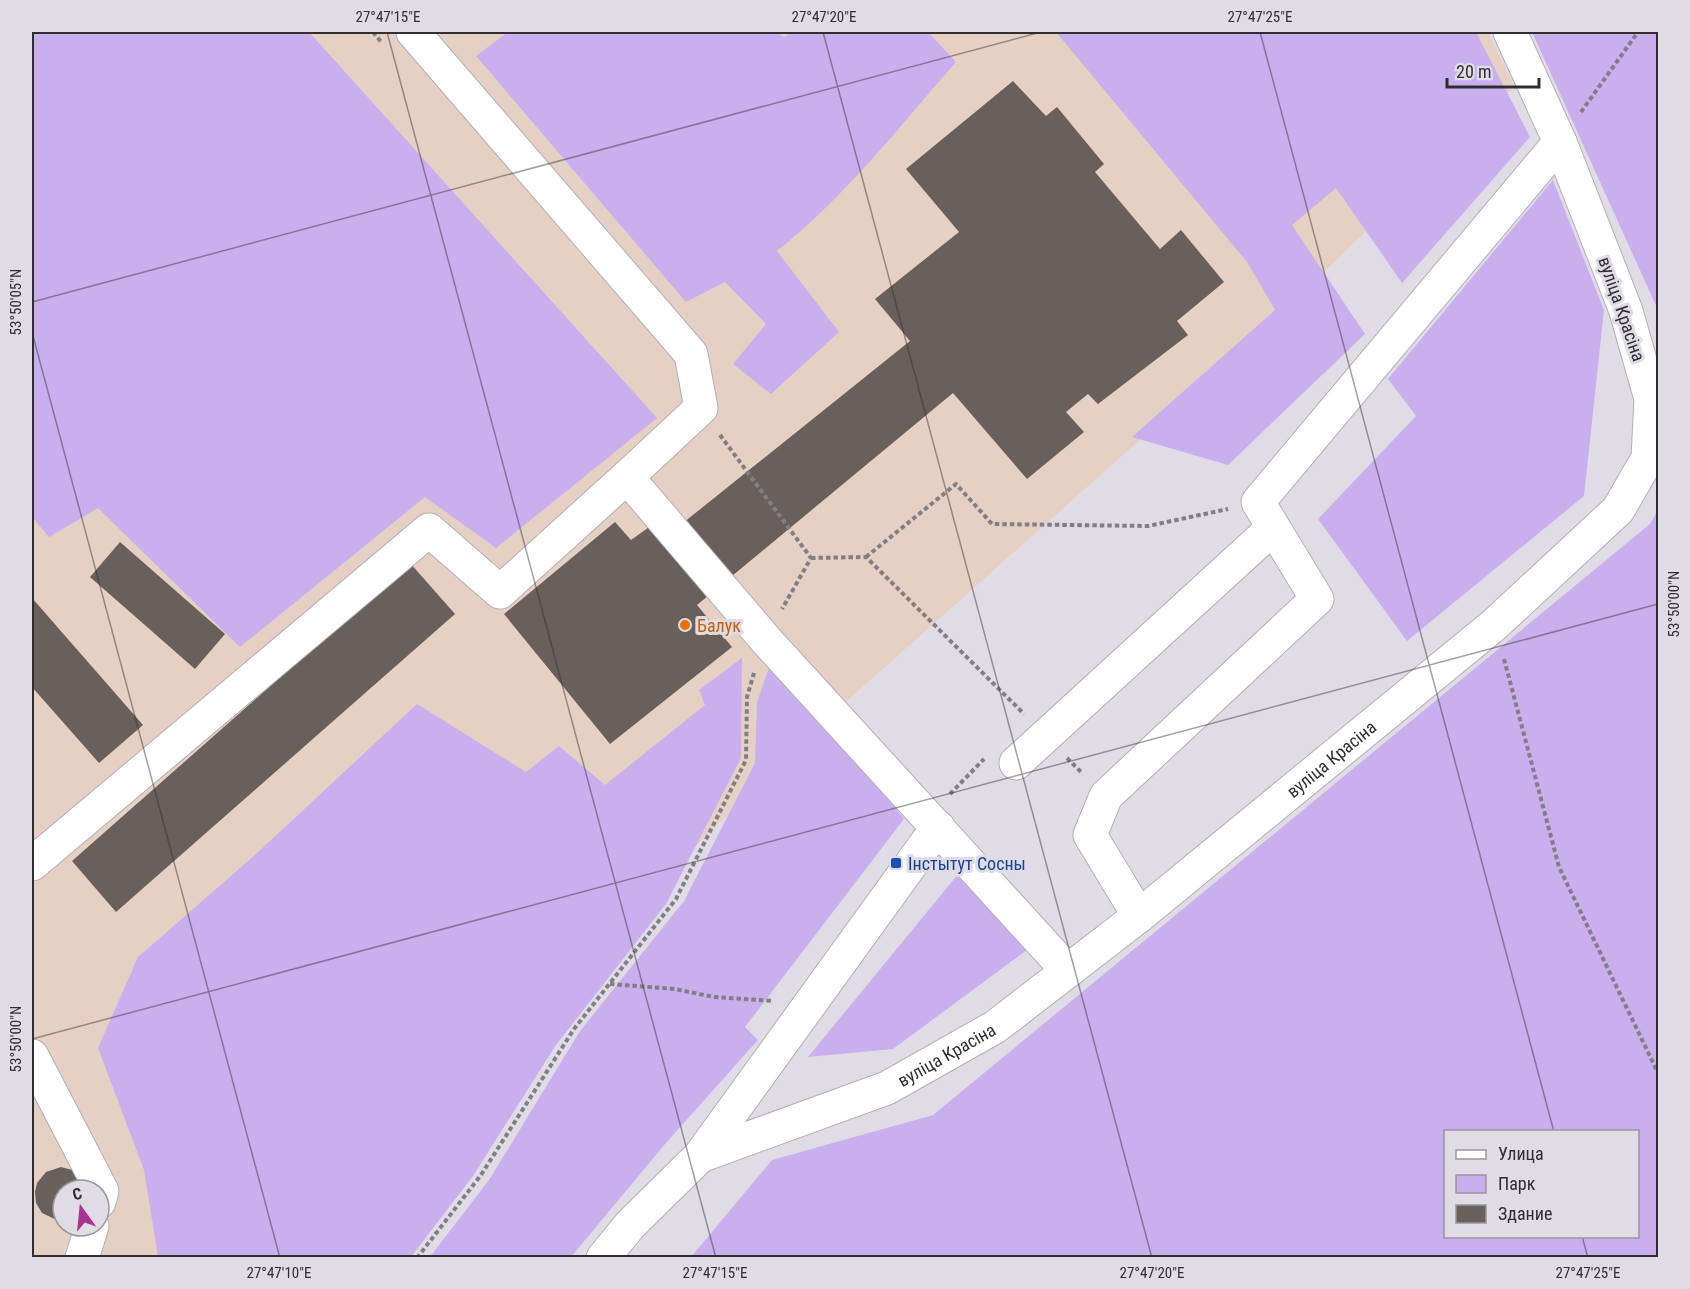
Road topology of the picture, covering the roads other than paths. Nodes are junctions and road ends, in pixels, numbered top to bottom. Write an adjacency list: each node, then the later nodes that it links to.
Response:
1 (1510, 32): 3 (street, вуліца Красіна)
2 (430, 37): 4 (street)
3 (1560, 142): 5 (street); 9 (street, вуліца Красіна)
4 (627, 477): 7 (street); 8 (street)
5 (1265, 515): 6 (street); 9 (street)
6 (1016, 763)
7 (938, 827): 10 (street); 12 (street)
8 (32, 864)
9 (1138, 916): 10 (street, вуліца Красіна)
10 (1068, 971): 12 (street, вуліца Красіна)
11 (32, 1056): 13 (street)
12 (700, 1156): 16 (street, вуліца Красіна)
13 (95, 1178)
14 (88, 1238): 15 (street)
15 (82, 1257)
16 (603, 1257)

